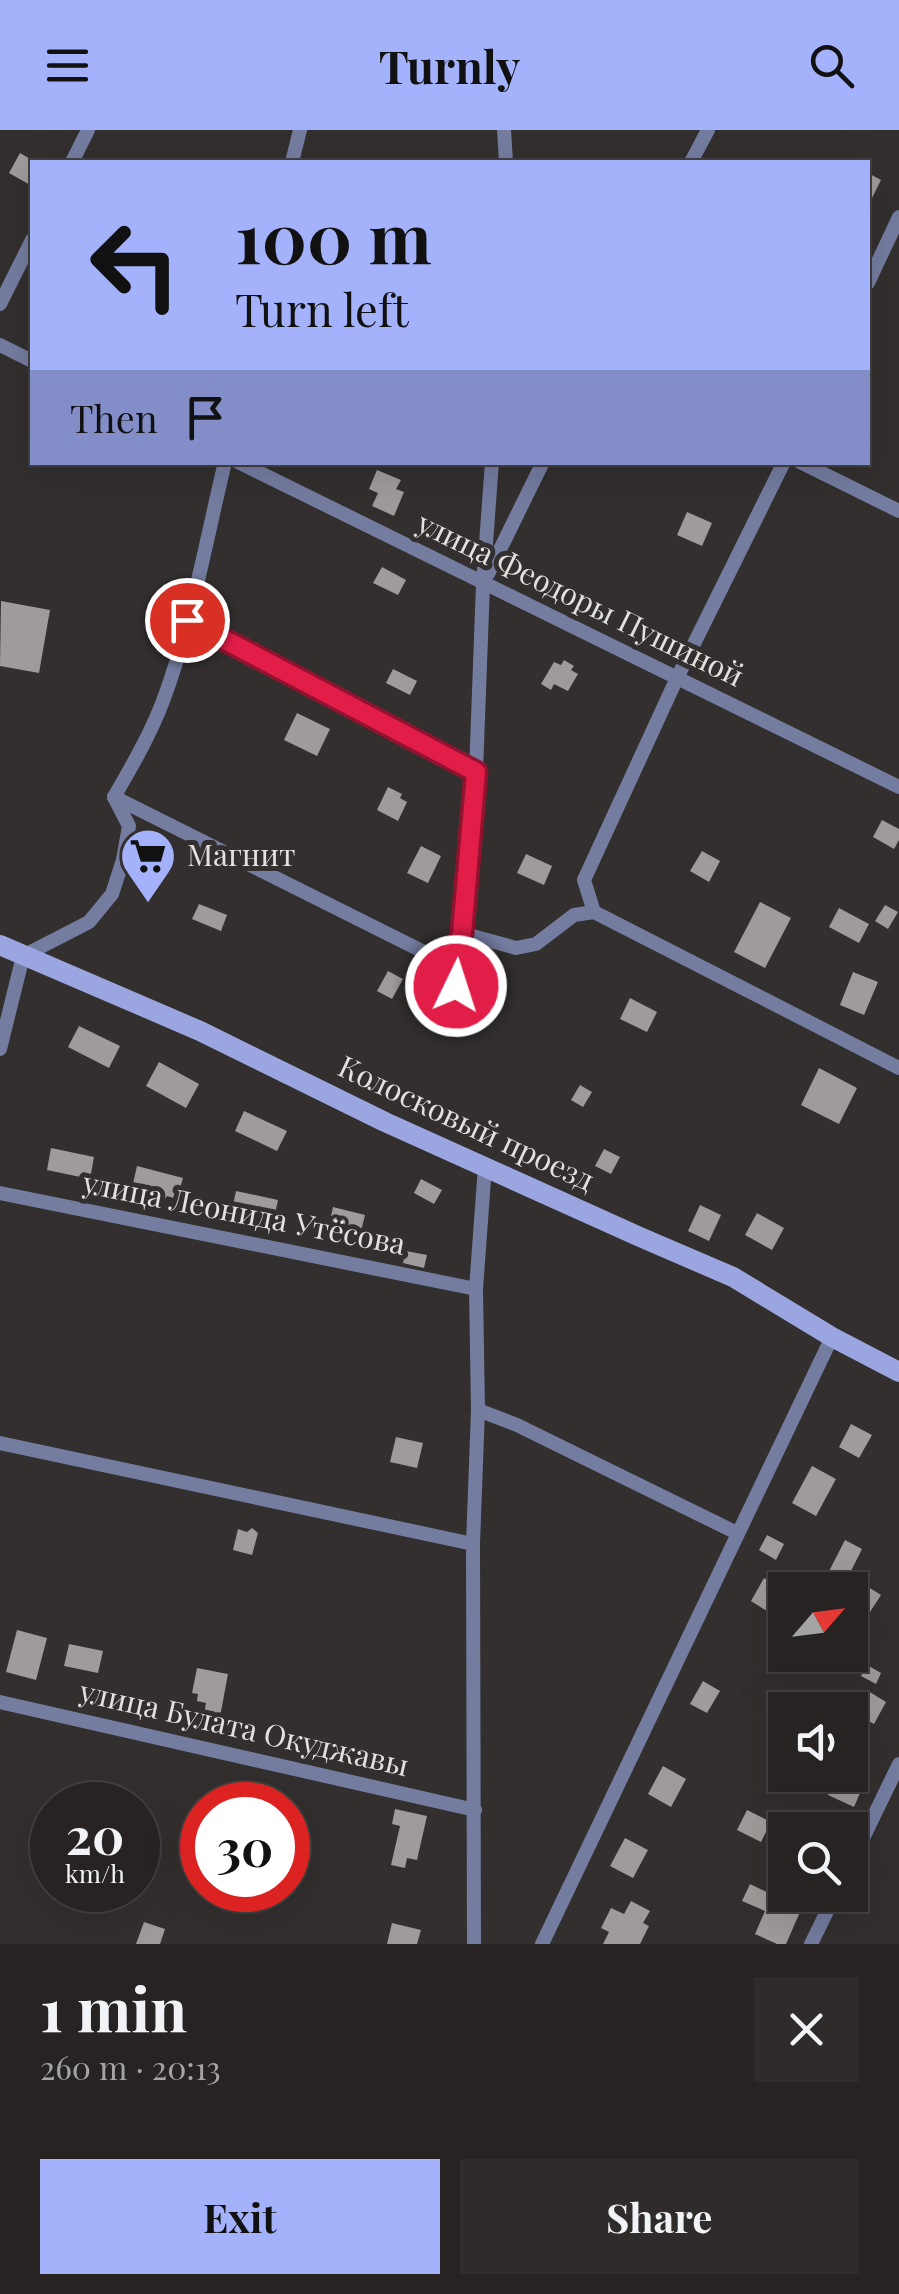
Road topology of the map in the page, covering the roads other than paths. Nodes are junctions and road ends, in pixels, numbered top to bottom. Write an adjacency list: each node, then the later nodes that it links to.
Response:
1 (88, 130): 5 (street)
2 (300, 130): 6 (street)
3 (504, 130): 7 (street)
4 (708, 130): 8 (street)
5 (73, 160)
6 (292, 160)
7 (506, 160)
8 (693, 160)
9 (899, 217): 10 (street)
10 (895, 234): 12 (street)
11 (30, 244): 13 (street)
12 (870, 279)
13 (0, 304)
14 (0, 345): 15 (street)
15 (30, 360)
16 (223, 465): 24 (street)
17 (244, 465): 23 (street, улица Феодоры Пушиной)
18 (492, 465): 23 (street)
19 (542, 465): 23 (street)
20 (783, 465): 25 (street)
21 (806, 465): 22 (street)
22 (899, 511)
23 (482, 584): 25 (street, улица Феодоры Пушиной); 26 (street)
24 (187, 620): 26 (street); 28 (street)
25 (677, 678): 27 (street, улица Феодоры Пушиной); 29 (street)
26 (476, 772): 30 (street)
27 (899, 787)
28 (114, 797): 32 (street); 33 (street)
29 (594, 912): 30 (street); 36 (street)
30 (462, 933): 33 (street)
31 (0, 945): 32 (street, Колосковый проезд)
32 (23, 956): 35 (street); 37 (street, Колосковый проезд)
33 (454, 956): 34 (street)
34 (456, 986)
35 (0, 1049)
36 (899, 1068)
37 (484, 1166): 39 (street); 40 (street, Колосковый проезд)
38 (0, 1193): 39 (street, улица Леонида Утёсова)
39 (476, 1288): 42 (street)
40 (832, 1337): 41 (street, Колосковый проезд); 44 (street)
41 (899, 1372)
42 (478, 1410): 44 (street); 45 (street)
43 (0, 1443): 45 (street)
44 (737, 1533): 52 (street)
45 (473, 1544): 48 (street)
46 (0, 1702): 48 (street, улица Булата Окуджавы)
47 (899, 1764): 49 (street)
48 (475, 1810): 51 (street)
49 (868, 1827)
50 (827, 1912): 53 (street)
51 (474, 1944)
52 (542, 1944)
53 (811, 1944)

